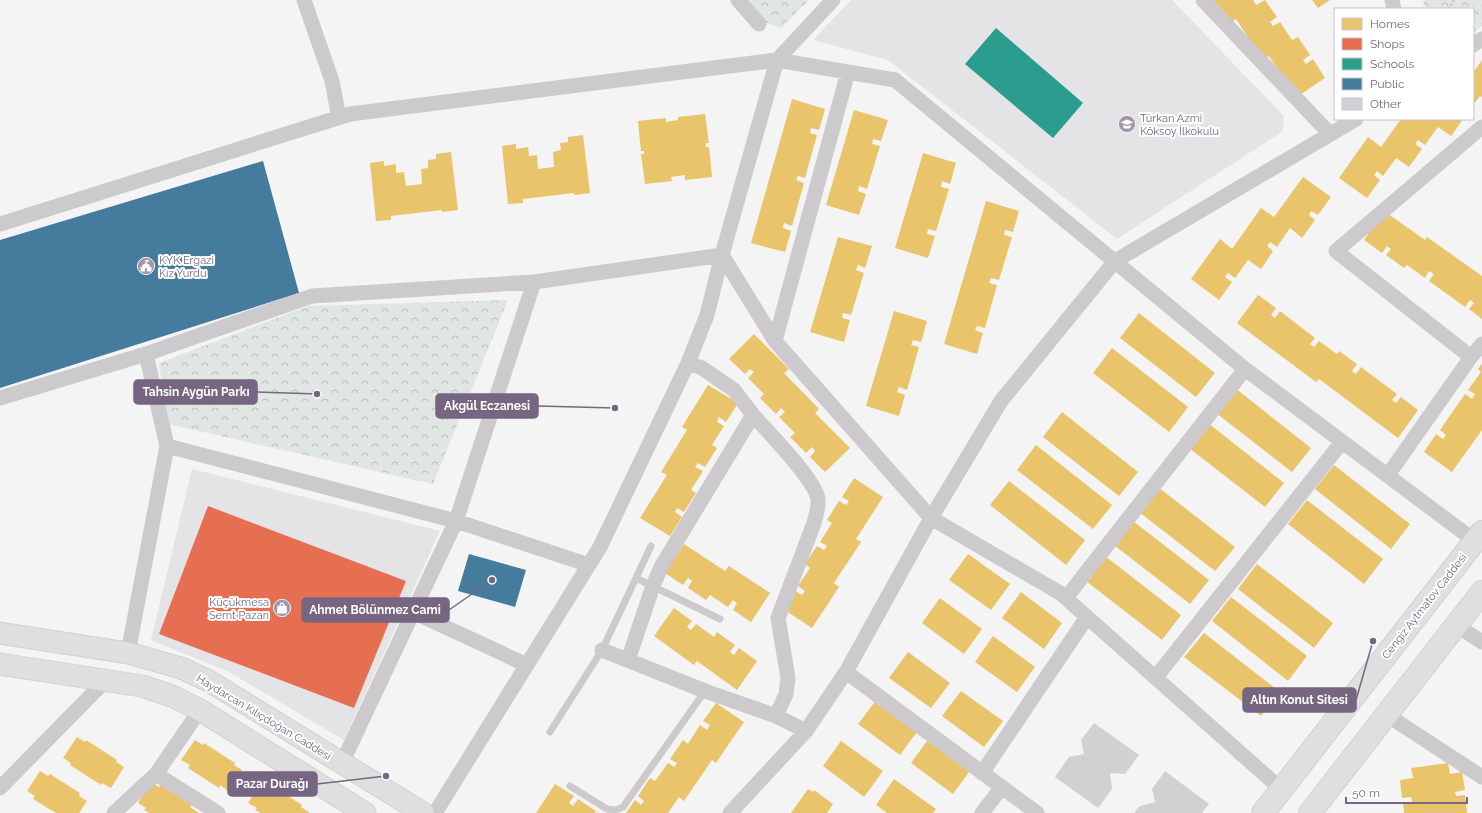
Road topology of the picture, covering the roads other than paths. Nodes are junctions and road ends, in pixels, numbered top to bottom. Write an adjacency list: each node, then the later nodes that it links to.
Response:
1 (304, 0): 8 (street)
2 (738, 0): 5 (street)
3 (833, 0): 6 (street)
4 (1203, 0): 11 (street)
5 (758, 24)
6 (777, 60): 7 (street); 8 (street); 13 (street)
7 (848, 72): 14 (street); 16 (street)
8 (339, 118): 12 (street)
9 (1354, 120): 11 (street)
10 (1482, 127): 19 (street)
11 (1330, 134): 14 (street)
12 (0, 224)
13 (722, 254): 15 (street); 16 (street); 20 (street)
14 (1115, 261): 21 (street); 27 (street)
15 (534, 282): 18 (street); 28 (street)
16 (775, 341): 27 (street)
17 (1482, 344): 19 (street)
18 (146, 354): 22 (street); 25 (street)
19 (1472, 357): 26 (street)
20 (688, 363): 23 (street); 31 (street)
21 (1245, 369): 24 (street); 35 (street)
22 (0, 398)
23 (753, 416): 33 (street); 53 (street)
24 (1342, 442): 26 (street); 48 (street)
25 (167, 446): 28 (street); 43 (street)
26 (1388, 475): 29 (street)
27 (931, 518): 35 (street); 47 (street)
28 (456, 521): 31 (street); 36 (street)
29 (1478, 537): 63 (main road, Cengiz Aytmatov Caddesi)
30 (651, 546): 32 (lane)
31 (589, 565): 46 (street)
32 (636, 578): 33 (lane); 42 (lane)
33 (653, 586): 38 (lane); 44 (street)
34 (1482, 592): 39 (main road)
35 (1066, 598): 37 (street)
36 (413, 612): 46 (street); 56 (street)
37 (1087, 617): 48 (street); 58 (street)
38 (720, 619)
39 (1456, 625): 41 (street); 52 (main road)
40 (0, 633): 43 (main road, Haydarcan Kılıçdoğan Caddesi)
41 (1482, 642)
42 (602, 650): 44 (street); 55 (lane)
43 (128, 653): 56 (main road, Haydarcan Kılıçdoğan Caddesi)
44 (628, 660): 50 (street)
45 (0, 664): 49 (main road)
46 (527, 664): 68 (street)
47 (846, 672): 54 (street); 58 (street)
48 (1156, 677): 63 (street)
49 (106, 680): 51 (main road); 62 (street)
50 (705, 691): 53 (street); 60 (lane)
51 (200, 710): 59 (street); 66 (main road)
52 (1387, 715): 57 (street); 73 (main road)
53 (776, 716): 54 (street)
54 (806, 731): 69 (street)
55 (550, 732)
56 (342, 763): 67 (main road, Haydarcan Kılıçdoğan Caddesi)
57 (1480, 771)
58 (982, 773): 61 (street)
59 (156, 774): 64 (street); 65 (street)
60 (570, 786)
61 (1002, 787): 70 (street); 71 (street)
62 (0, 788)
63 (1281, 789): 72 (main road, Cengiz Aytmatov Caddesi)
64 (114, 813)
65 (218, 813)
66 (365, 813)
67 (423, 813)
68 (435, 813)
69 (730, 813)
70 (982, 813)
71 (1037, 813)
72 (1263, 813)
73 (1310, 813)

